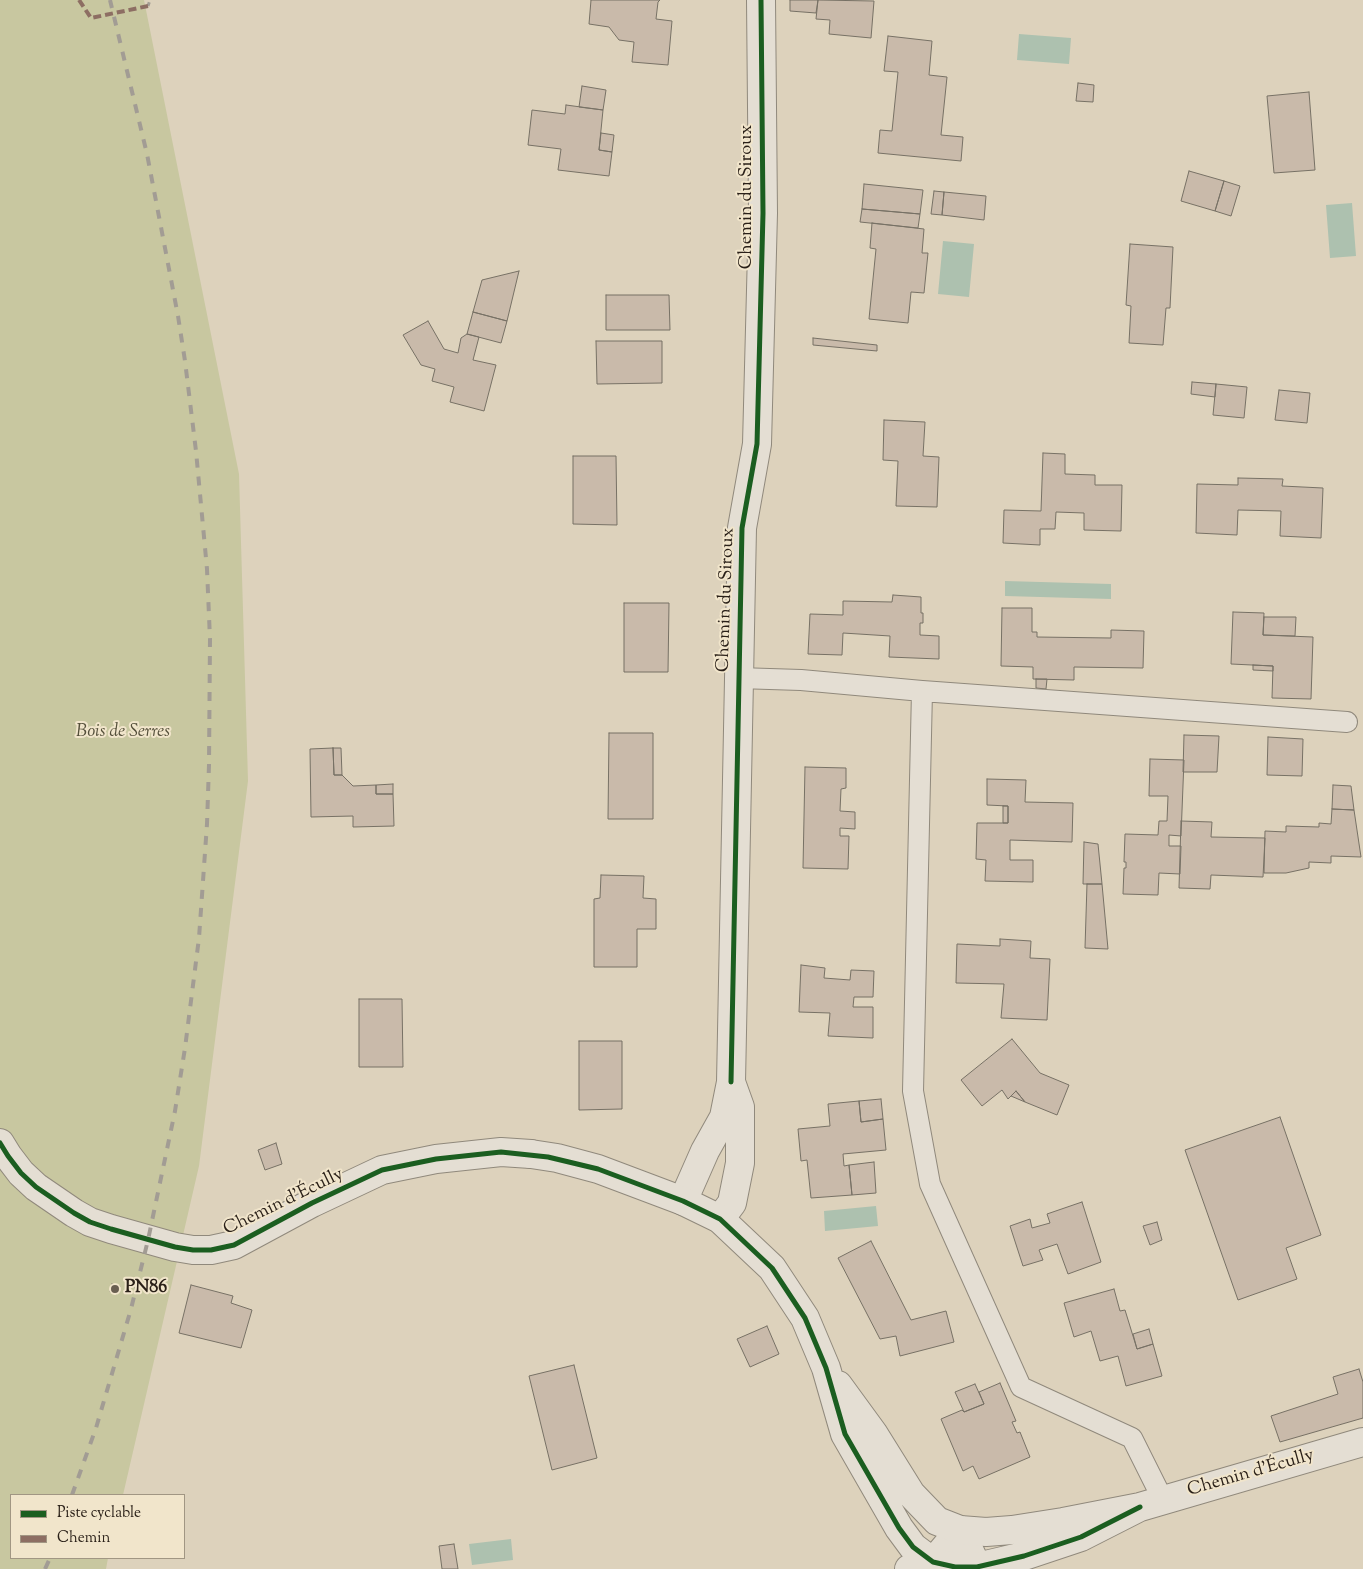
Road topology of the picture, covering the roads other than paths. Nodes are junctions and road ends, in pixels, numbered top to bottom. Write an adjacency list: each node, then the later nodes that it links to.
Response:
1 (760, 0): 2 (street, Chemin du Siroux)
2 (738, 678): 3 (lane); 5 (street, Chemin du Siroux)
3 (922, 691): 4 (lane); 11 (lane)
4 (1347, 722)
5 (731, 1082): 7 (street, Chemin du Siroux); 8 (street, Chemin du Siroux)
6 (0, 1143): 7 (street, Chemin d'Écully)
7 (683, 1201): 8 (street, Chemin d'Écully)
8 (720, 1219): 9 (street, Chemin d'Écully)
9 (826, 1368): 12 (street, Chemin d'Écully); 13 (street, Chemin d'Écully)
10 (1363, 1442): 11 (street, Chemin d'Écully)
11 (1151, 1504): 12 (street, Chemin d'Écully); 14 (street, Chemin d'Écully)
12 (960, 1530): 13 (street); 14 (street)
13 (921, 1565): 14 (street, Chemin d'Écully)
14 (978, 1568)

